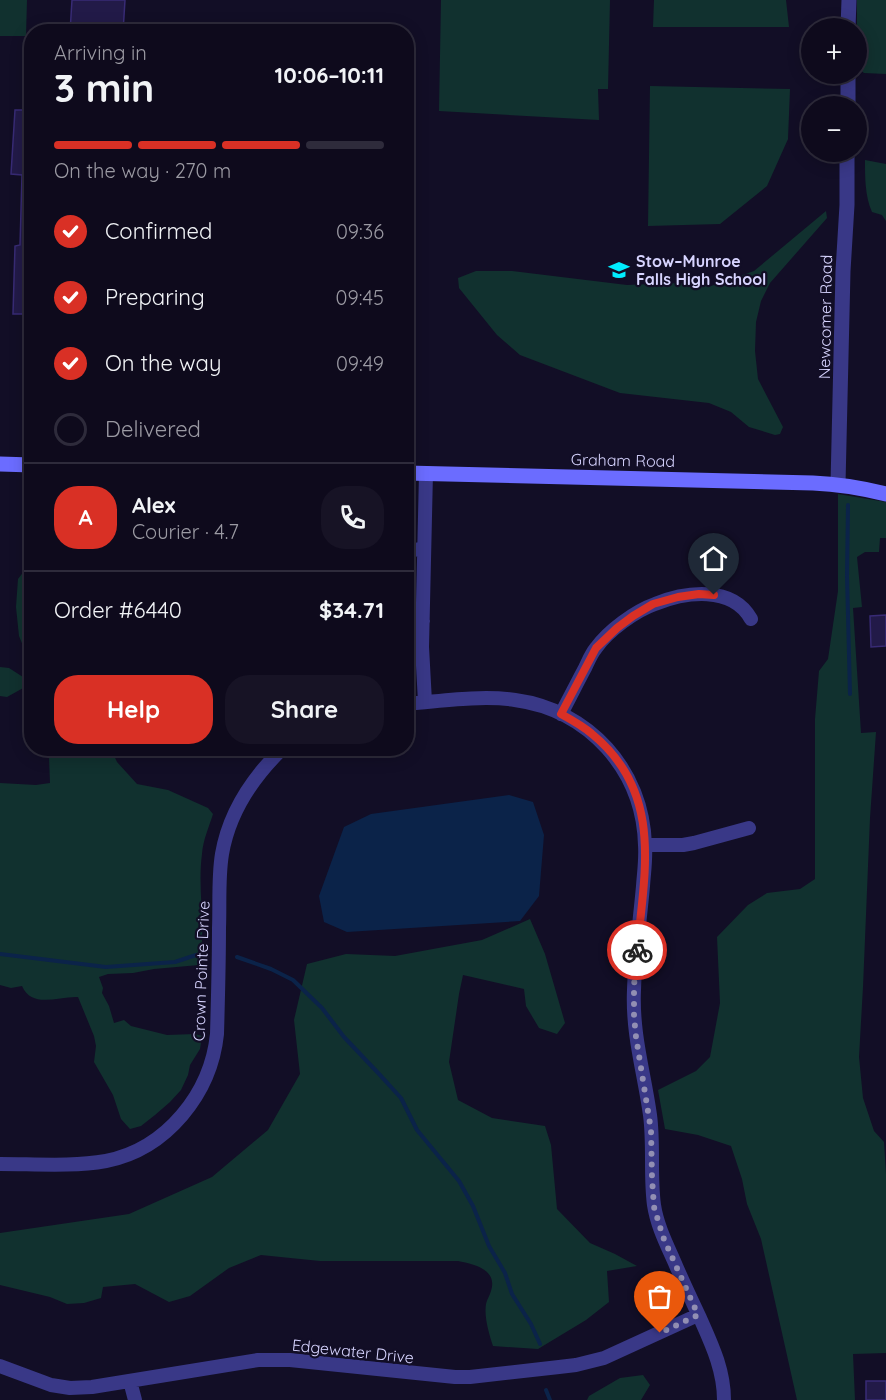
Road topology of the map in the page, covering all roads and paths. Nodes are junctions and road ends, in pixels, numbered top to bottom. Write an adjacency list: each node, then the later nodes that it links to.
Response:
1 (849, 0): 2 (street)
2 (848, 18)
3 (848, 162): 8 (street, Newcomer Road)
4 (0, 464): 5 (main road)
5 (24, 465)
6 (414, 473): 7 (main road, Graham Road)
7 (426, 473): 8 (main road, Graham Road); 11 (street)
8 (838, 484): 9 (main road, Graham Road)
9 (886, 494)
10 (414, 549): 11 (street)
11 (424, 550): 14 (street)
12 (751, 619): 17 (street)
13 (414, 621): 14 (street)
14 (423, 621): 15 (street)
15 (425, 702): 16 (street); 17 (street)
16 (414, 703)
17 (561, 714): 20 (street)
18 (276, 756): 21 (street, Crown Pointe Drive)
19 (748, 828): 20 (street)
20 (645, 845): 22 (street)
21 (0, 1164)
22 (698, 1315): 24 (street, Edgewater Drive); 26 (street)
23 (0, 1366): 24 (street, Edgewater Drive)
24 (130, 1381): 25 (street)
25 (135, 1400)
26 (724, 1400)

